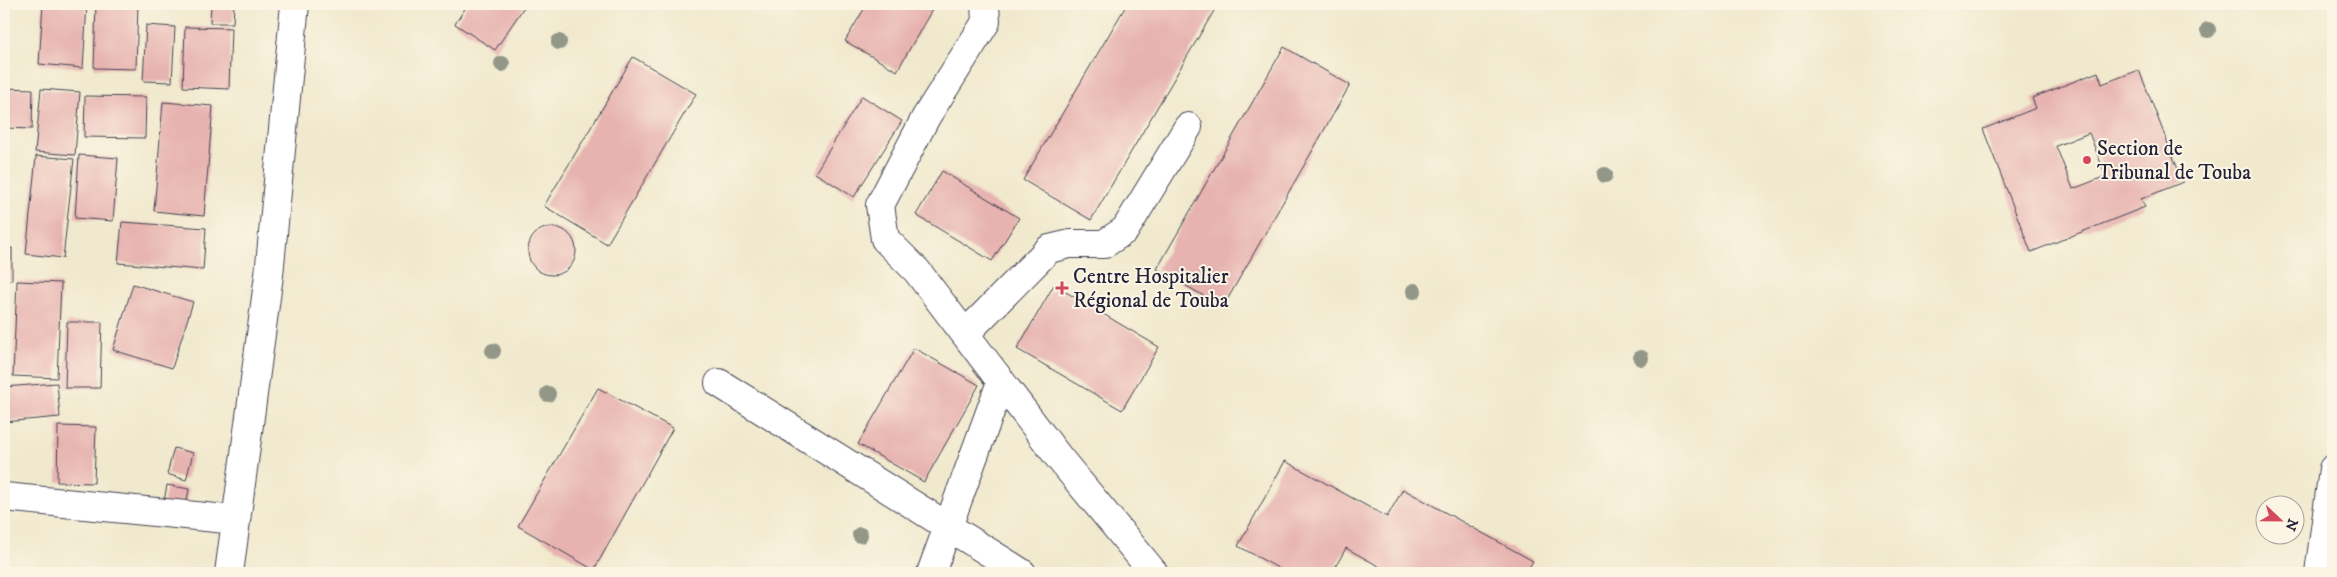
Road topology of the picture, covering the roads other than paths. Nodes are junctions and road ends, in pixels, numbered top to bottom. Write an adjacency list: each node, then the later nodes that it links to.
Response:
1 (295, 4): 9 (street)
2 (985, 4): 4 (street)
3 (1188, 127): 4 (street)
4 (965, 334): 6 (street)
5 (718, 382): 10 (street)
6 (1001, 382): 10 (street); 14 (street)
7 (2333, 469): 15 (street)
8 (4, 497): 9 (street)
9 (236, 520): 11 (street)
10 (949, 527): 12 (street); 13 (street)
11 (229, 573)
12 (931, 573)
13 (1022, 573)
14 (1154, 573)
15 (2319, 573)

